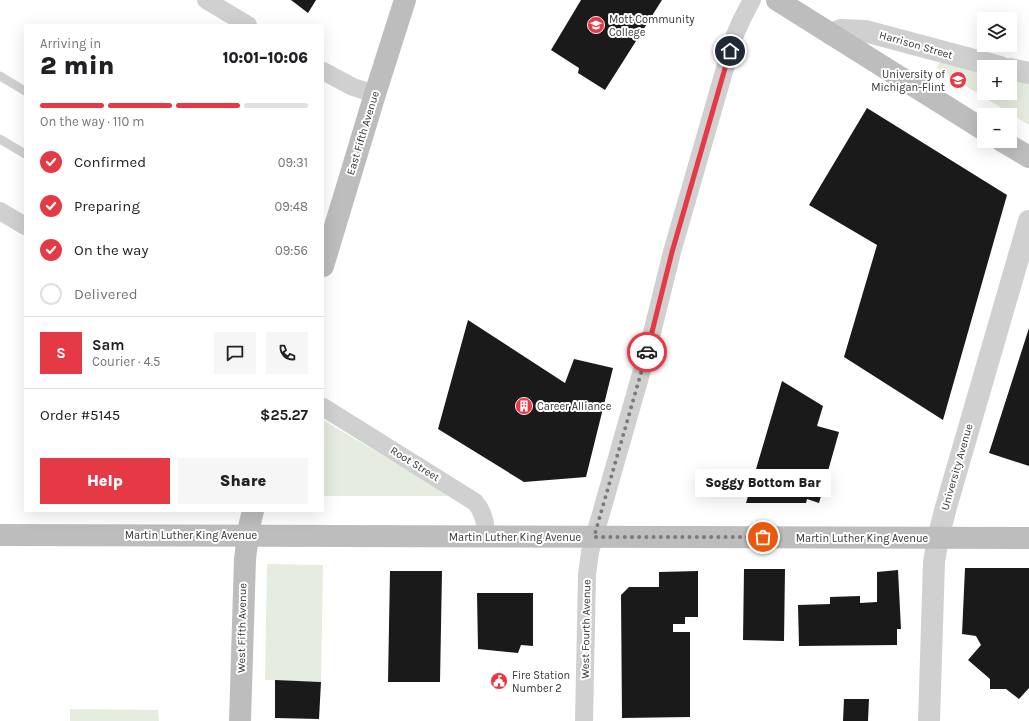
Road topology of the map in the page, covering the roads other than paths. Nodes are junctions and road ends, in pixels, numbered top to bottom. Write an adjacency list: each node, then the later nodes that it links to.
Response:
1 (206, 0): 5 (street)
2 (405, 0): 13 (main road, East Fifth Avenue)
3 (752, 0): 28 (street, West Fourth Avenue)
4 (777, 0): 6 (main road)
5 (246, 24)
6 (831, 34): 7 (street, Harrison Street); 14 (main road)
7 (977, 61)
8 (1017, 70): 10 (street)
9 (324, 71): 13 (street)
10 (1029, 73)
11 (0, 76): 12 (lane)
12 (24, 90)
13 (375, 94): 22 (main road, East Fifth Avenue)
14 (977, 126)
15 (0, 139): 17 (lane)
16 (1014, 148): 18 (main road)
17 (24, 153)
18 (1029, 157)
19 (0, 211): 21 (street)
20 (1029, 221): 29 (street, University Avenue)
21 (24, 225)
22 (324, 263)
23 (324, 408): 27 (street, Root Street)
24 (253, 512): 26 (main road)
25 (0, 535): 26 (main road, Martin Luther King Avenue)
26 (247, 536): 27 (main road, Martin Luther King Avenue); 31 (main road, West Fifth Avenue)
27 (486, 536): 28 (main road, Martin Luther King Avenue)
28 (594, 537): 29 (main road, Martin Luther King Avenue); 32 (street, West Fourth Avenue)
29 (938, 538): 30 (main road, Martin Luther King Avenue); 33 (street, University Avenue)
30 (1029, 538)
31 (240, 721)
32 (584, 721)
33 (929, 721)

